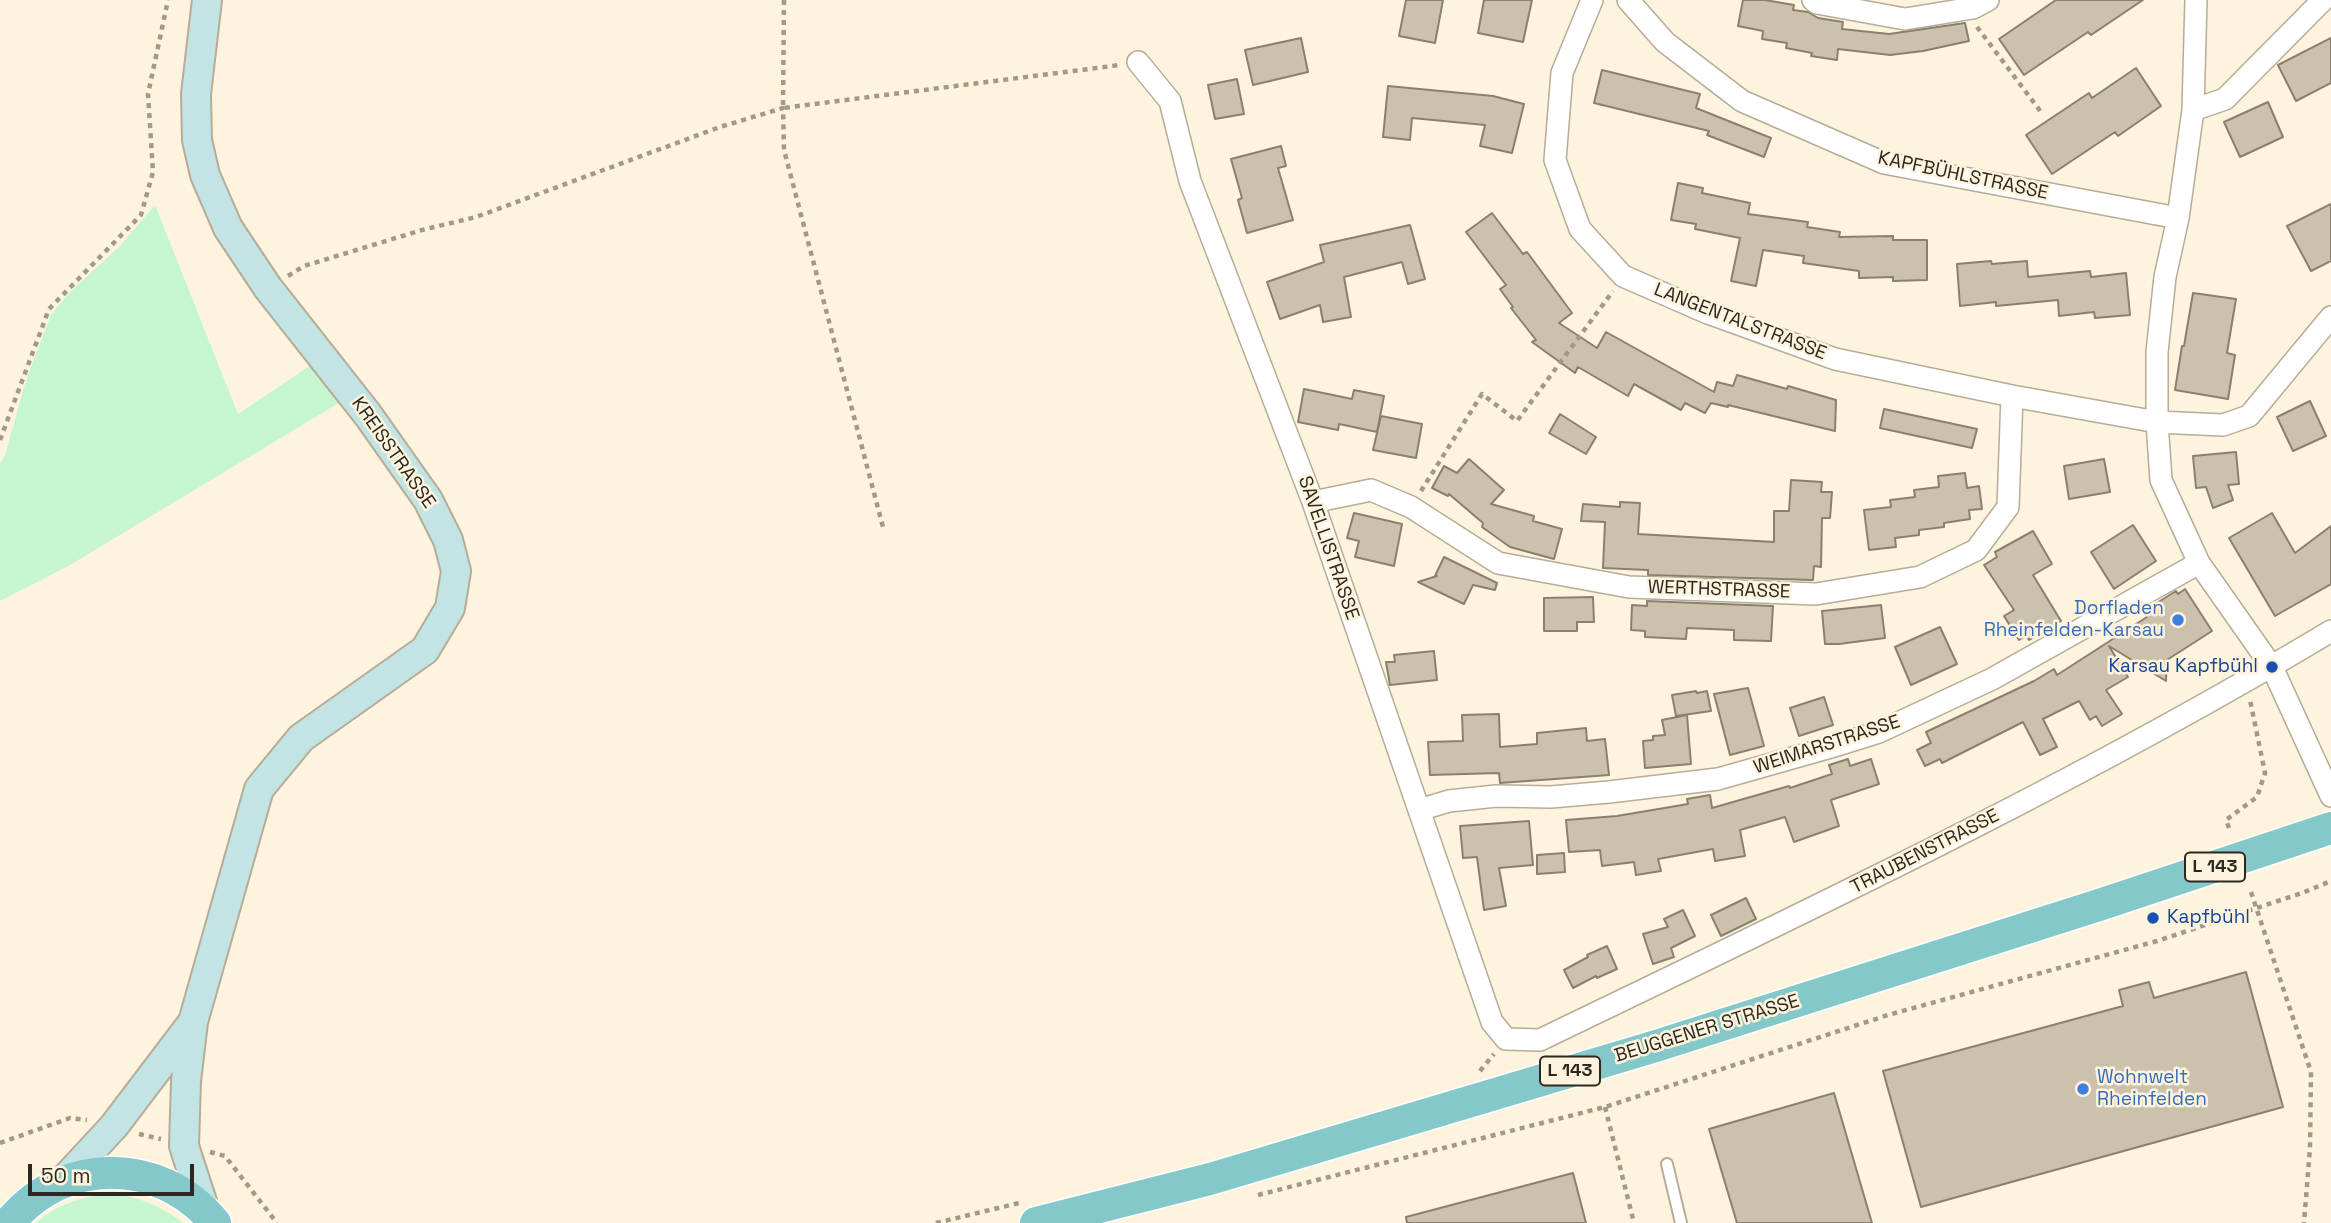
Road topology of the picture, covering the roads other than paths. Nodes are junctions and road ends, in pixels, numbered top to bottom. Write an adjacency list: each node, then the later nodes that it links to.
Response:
1 (208, 0): 21 (street, KREISSTRASSE)
2 (1592, 0): 12 (street, LANGENTALSTRASSE)
3 (1628, 0): 10 (street, KAPFBÜHLSTRASSE)
4 (1813, 0): 5 (street)
5 (1988, 0)
6 (2196, 0): 9 (street)
7 (2323, 0): 9 (street)
8 (1138, 62): 14 (street, SAVELLISTRASSE)
9 (2193, 110): 10 (street)
10 (2178, 218): 13 (street)
11 (2331, 317): 13 (street, LANGENTALSTRASSE)
12 (2012, 396): 13 (street, LANGENTALSTRASSE); 14 (street, WERTHSTRASSE)
13 (2157, 422): 15 (street)
14 (1313, 502): 19 (street, SAVELLISTRASSE)
15 (2199, 563): 17 (street); 19 (street, WEIMARSTRASSE)
16 (2331, 631): 17 (street, TRAUBENSTRASSE)
17 (2272, 667): 18 (street); 22 (street, TRAUBENSTRASSE)
18 (2331, 796)
19 (1419, 810): 22 (street, SAVELLISTRASSE)
20 (2331, 828): 29 (main road, BEUGGENER STRASSE / L 143)
21 (192, 1022): 24 (street, KREISSTRASSE); 27 (street, KREISSTRASSE)
22 (1506, 1040)
23 (1667, 1164): 30 (lane)
24 (64, 1180): 25 (main road); 27 (main road)
25 (32, 1198): 26 (main road); 28 (main road)
26 (0, 1199)
27 (210, 1217)
28 (9, 1223)
29 (1036, 1223)
30 (1681, 1223)

